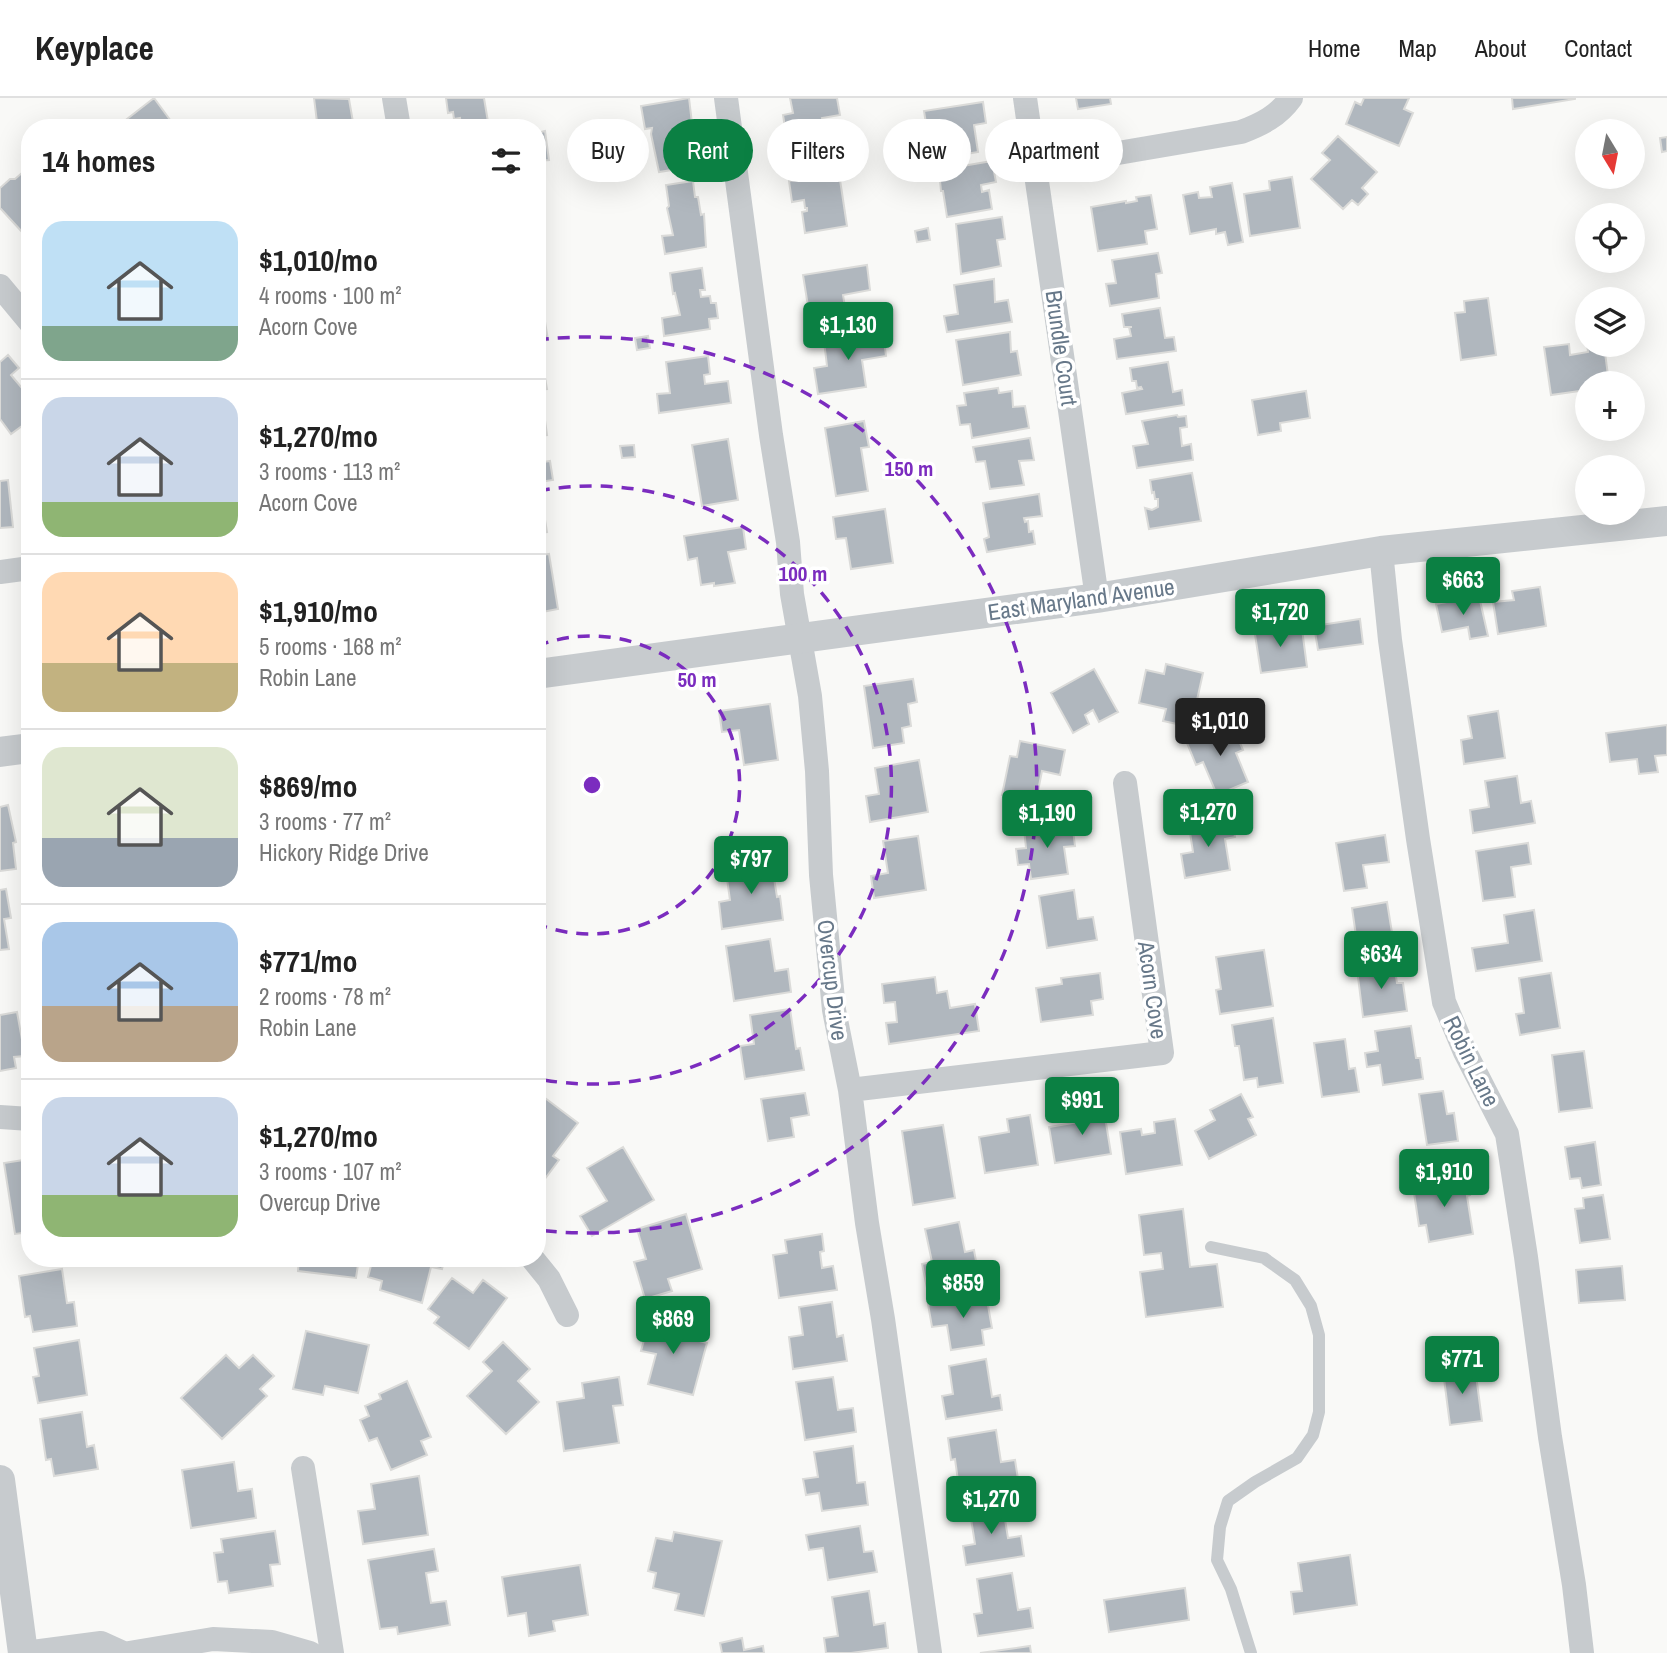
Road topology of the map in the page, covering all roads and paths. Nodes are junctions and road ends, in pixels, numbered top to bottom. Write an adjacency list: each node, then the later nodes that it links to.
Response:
1 (394, 98): 5 (street)
2 (726, 98): 16 (street, Overcup Drive)
3 (1026, 98): 6 (street, Brundle Court)
4 (1292, 98): 7 (street)
5 (398, 119)
6 (1029, 119)
7 (1123, 152)
8 (1038, 182): 15 (street, Brundle Court)
9 (0, 286): 10 (street)
10 (21, 311)
11 (1667, 521): 12 (street, East Maryland Avenue)
12 (1381, 551): 15 (street, East Maryland Avenue); 37 (street, Robin Lane)
13 (21, 569): 14 (street)
14 (0, 572)
15 (1097, 598): 16 (street, East Maryland Avenue)
16 (801, 639): 17 (street, East Maryland Avenue); 21 (street, Overcup Drive)
17 (546, 673)
18 (21, 749): 19 (street)
19 (0, 752)
20 (1125, 783): 21 (street, Acorn Cove)
21 (850, 1090): 35 (street, Overcup Drive)
22 (0, 1117): 23 (street)
23 (21, 1118)
24 (1211, 1247): 36 (lane)
25 (539, 1267): 26 (street)
26 (567, 1315)
27 (303, 1468): 34 (street)
28 (0, 1480): 30 (street)
29 (89, 1649): 30 (street); 31 (street)
30 (24, 1653)
31 (123, 1653)
32 (129, 1653): 33 (street)
33 (310, 1653)
34 (332, 1653)
35 (930, 1653)
36 (1251, 1653)
37 (1582, 1653)

